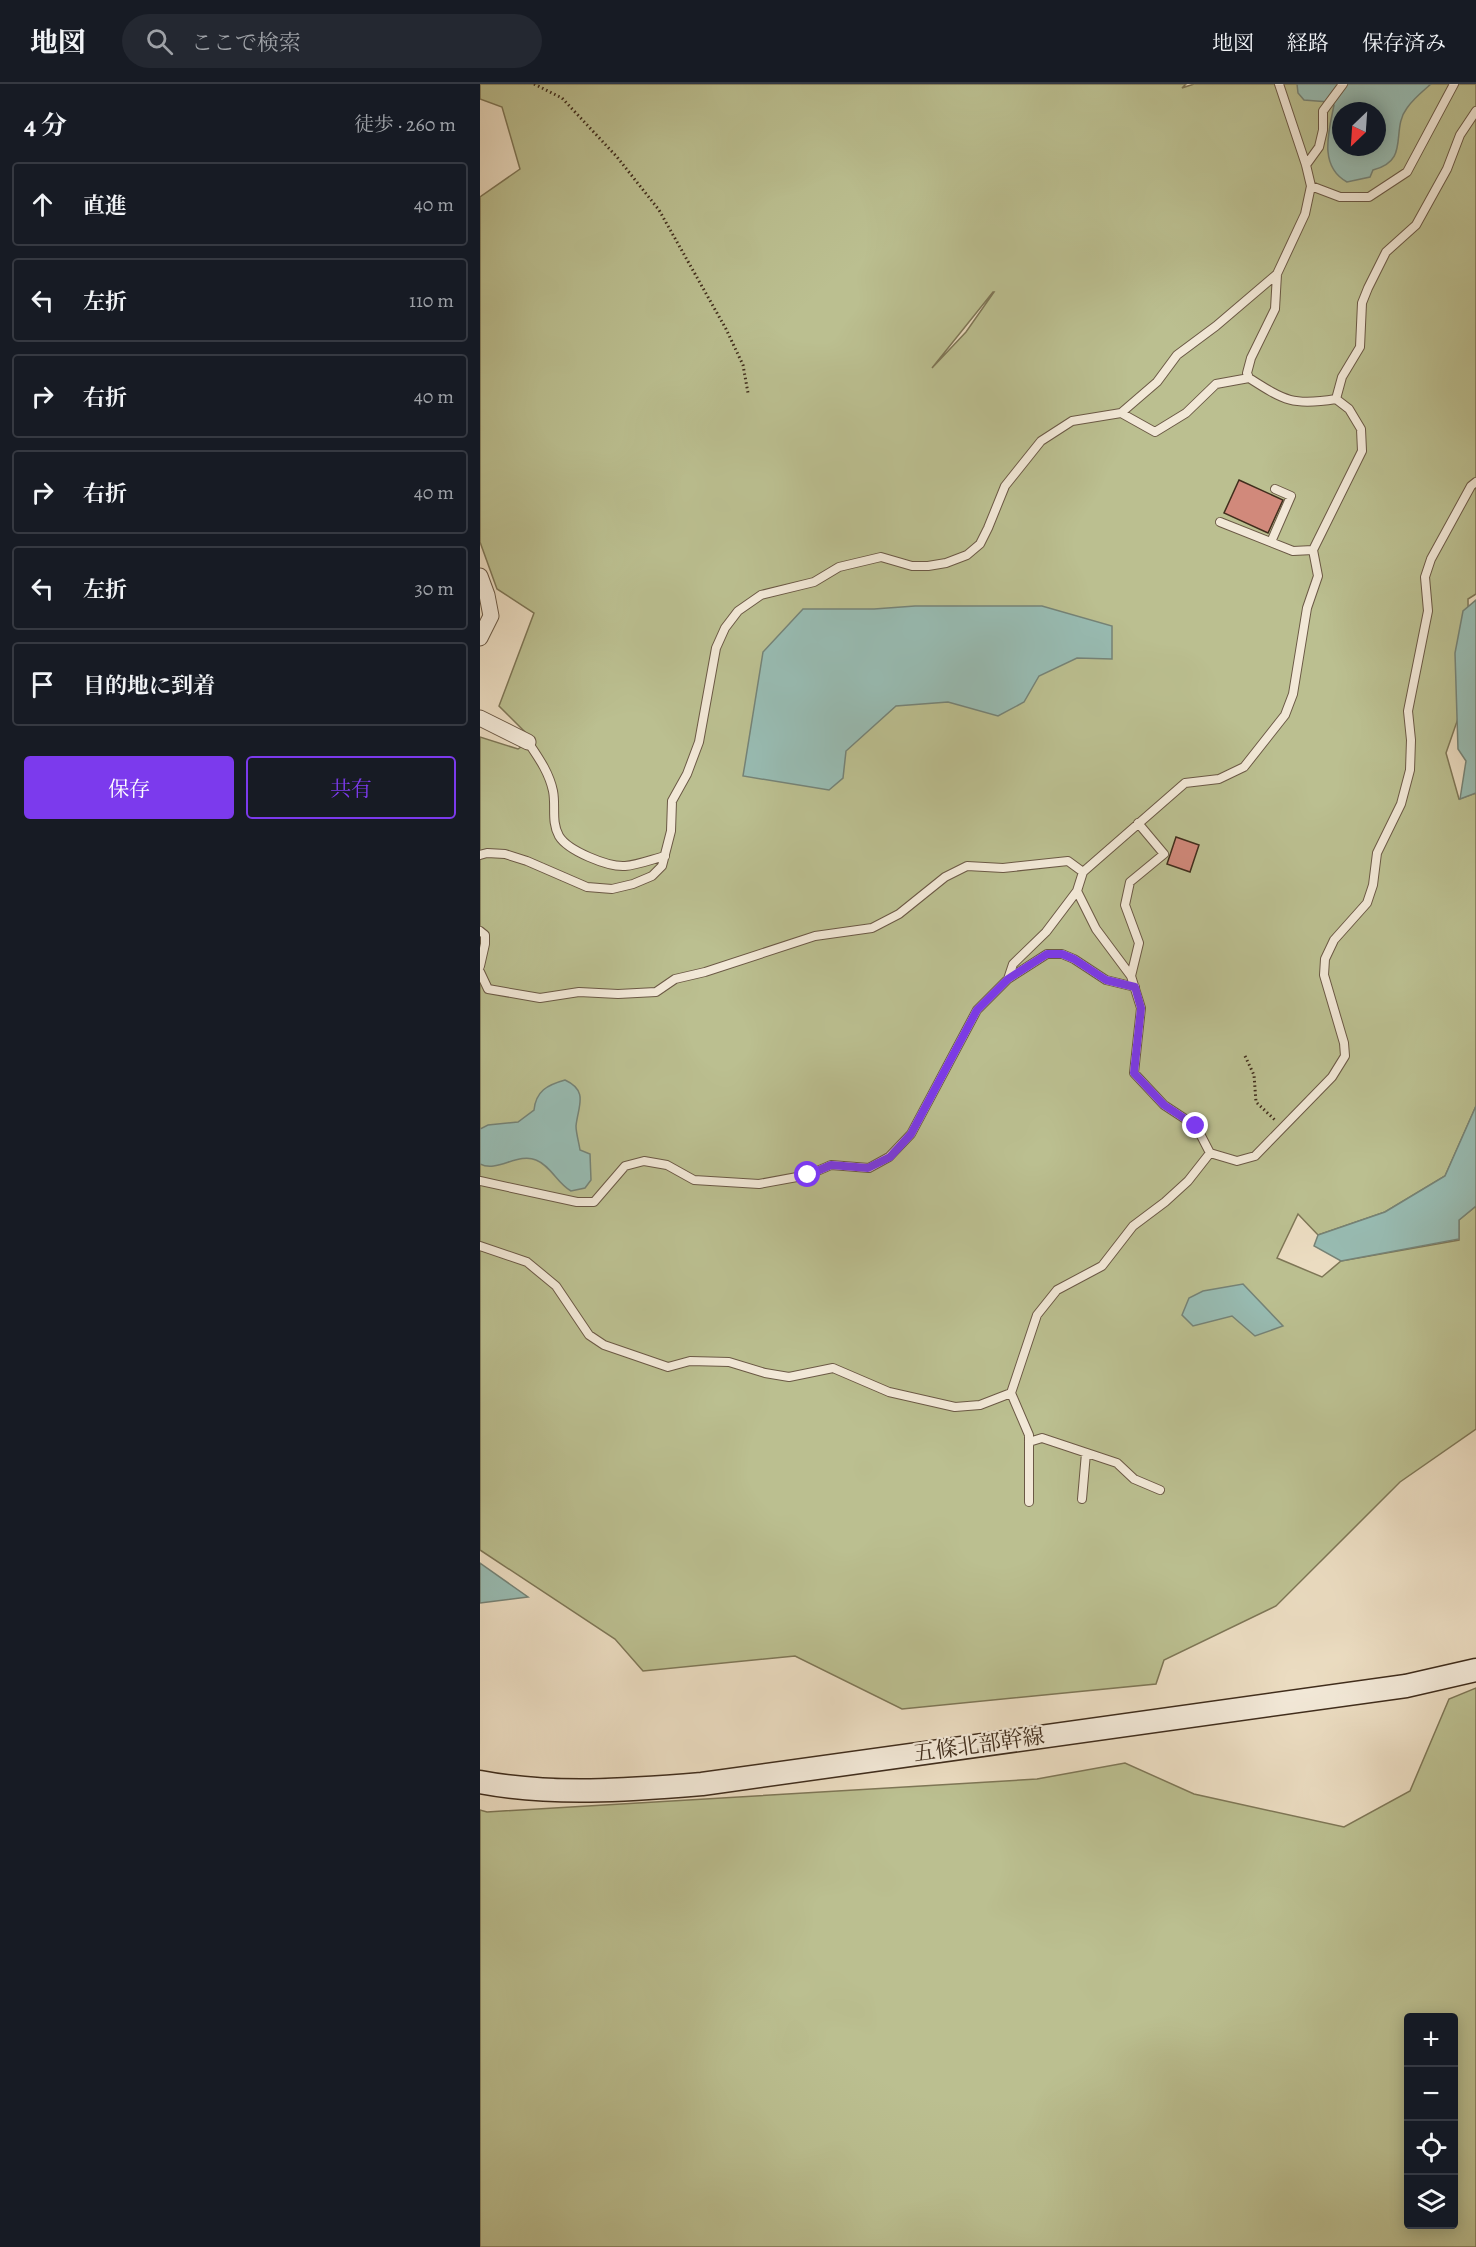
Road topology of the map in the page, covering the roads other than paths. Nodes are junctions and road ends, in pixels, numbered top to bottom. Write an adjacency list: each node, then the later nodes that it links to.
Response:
1 (1279, 84): 5 (lane)
2 (1343, 84): 5 (lane)
3 (1454, 84): 6 (lane)
4 (1476, 111): 9 (lane)
5 (1306, 165): 6 (lane)
6 (1311, 186): 7 (lane)
7 (1277, 274): 8 (lane); 10 (lane)
8 (1249, 378): 9 (lane); 10 (lane)
9 (1336, 399): 15 (lane)
10 (1121, 413): 22 (lane)
11 (1476, 482): 31 (lane)
12 (1275, 489): 14 (lane)
13 (1220, 522): 14 (lane)
14 (1271, 542): 15 (lane)
15 (1313, 550): 20 (lane)
16 (480, 576): 17 (street)
17 (480, 638)
18 (480, 718): 19 (street)
19 (528, 742): 22 (lane)
20 (1138, 823): 23 (lane); 28 (lane)
21 (480, 855): 22 (lane)
22 (665, 856)
23 (1083, 872): 24 (lane); 27 (lane)
24 (1077, 891): 28 (lane); 29 (lane)
25 (480, 931): 26 (lane)
26 (480, 966)
27 (480, 972)
28 (1131, 976): 30 (lane)
29 (1008, 979): 30 (lane); 32 (lane)
30 (1135, 987): 31 (lane)
31 (1210, 1153): 34 (lane)
32 (480, 1181)
33 (480, 1246): 34 (lane)
34 (1011, 1394): 35 (lane)
35 (1029, 1442): 36 (lane); 39 (lane)
36 (1086, 1453): 37 (lane); 38 (lane)
37 (1160, 1490)
38 (1082, 1499)
39 (1029, 1502)
40 (1476, 1670): 41 (street, 五條北部幹線)
41 (480, 1782)

